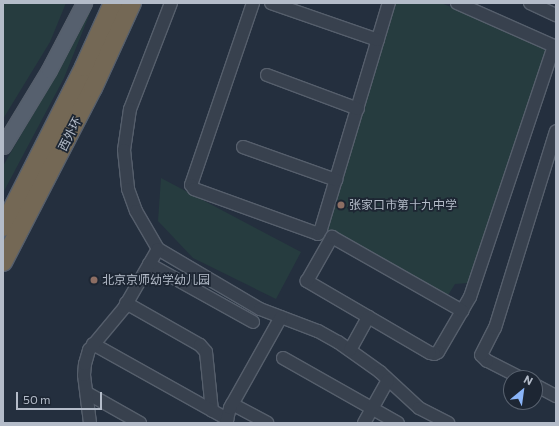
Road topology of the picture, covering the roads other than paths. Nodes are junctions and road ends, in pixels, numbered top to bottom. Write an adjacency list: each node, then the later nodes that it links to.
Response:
1 (84, 3): 15 (main road)
2 (112, 3): 18 (highway, 西外环)
3 (132, 3): 20 (highway, 西外环)
4 (171, 3): 19 (street)
5 (253, 3): 17 (street)
6 (271, 3): 11 (street)
7 (389, 3): 11 (street)
8 (457, 3): 23 (street)
9 (530, 3): 10 (street)
10 (556, 14)
11 (378, 40): 13 (street)
12 (267, 75): 13 (street)
13 (358, 109): 17 (street)
14 (556, 130): 30 (street)
15 (3, 146)
16 (243, 146): 17 (street)
17 (336, 180)
18 (3, 227)
19 (158, 249): 21 (street); 24 (street)
20 (3, 262)
21 (149, 264): 22 (street); 26 (street)
22 (126, 303): 27 (street); 37 (street)
23 (462, 311): 25 (street); 25 (street)
24 (281, 317): 28 (street); 35 (street)
25 (368, 317): 28 (street)
26 (253, 322)
27 (93, 344): 33 (street); 37 (street)
28 (350, 350): 31 (street)
29 (283, 358): 36 (street)
30 (505, 370)
31 (388, 380): 36 (street); 44 (street)
32 (543, 389): 34 (street)
33 (87, 393): 39 (street); 40 (street)
34 (556, 396)
35 (232, 404): 38 (street); 41 (street)
36 (372, 408): 42 (street); 43 (street)
37 (212, 411): 38 (street)
38 (226, 421)
39 (90, 423)
40 (140, 423)
41 (267, 423)
42 (364, 423)
43 (398, 423)
44 (448, 423)

